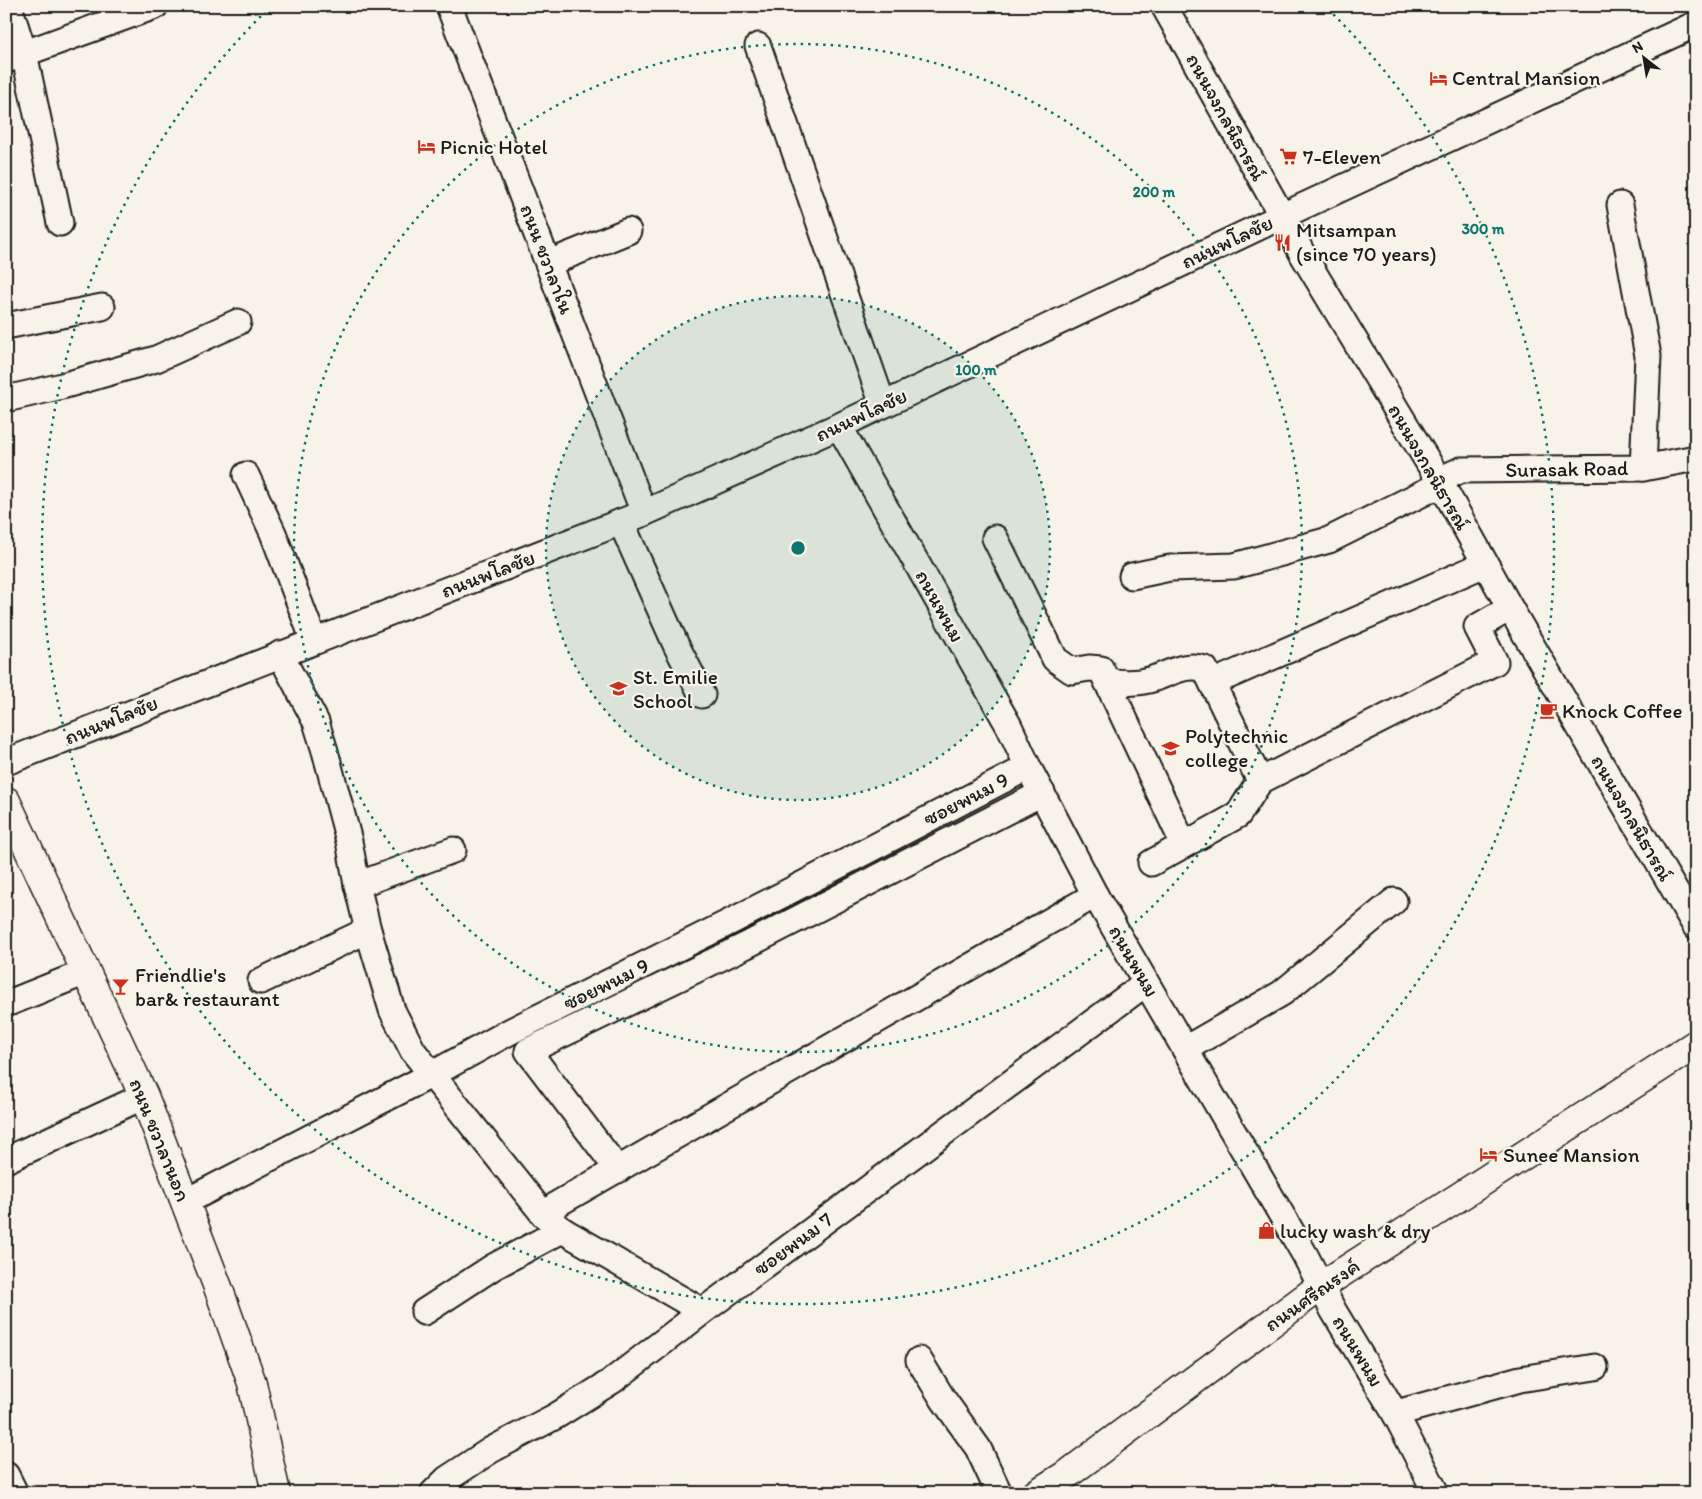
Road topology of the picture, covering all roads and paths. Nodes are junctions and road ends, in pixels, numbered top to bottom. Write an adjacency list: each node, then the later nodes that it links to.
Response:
1 (9, 6): 7 (street)
2 (155, 6): 7 (street)
3 (449, 6): 12 (street, ถนน ชวาลาใน)
4 (1164, 6): 9 (street, ถนนจงกลนิธารณ์)
5 (1696, 24): 9 (street, ถนนพโลชัย)
6 (758, 46): 17 (street)
7 (15, 56): 10 (street)
8 (1620, 205): 20 (street)
9 (1282, 216): 17 (street, ถนนพโลชัย); 22 (street, ถนนจงกลนิธารณ์)
10 (60, 223)
11 (628, 231): 12 (street)
12 (549, 263): 23 (street, ถนน ชวาลาใน)
13 (102, 307): 15 (street)
14 (238, 322): 16 (street)
15 (6, 326)
16 (6, 399)
17 (883, 405): 18 (street, ถนนพโลชัย)
18 (839, 426): 23 (street, ถนนพโลชัย); 34 (street, ถนนพนม)
19 (1696, 458): 20 (street, Surasak Road)
20 (1643, 468): 22 (street, Surasak Road)
21 (246, 475): 28 (street)
22 (1440, 482): 25 (street, ถนนจงกลนิธารณ์); 26 (street, Surasak Road)
23 (633, 518): 28 (street, ถนนพโลชัย); 32 (street, ถนน ชวาลาใน)
24 (995, 538): 30 (street)
25 (1485, 564): 27 (street, ถนนจงกลนิธารณ์); 31 (street)
26 (1132, 576)
27 (1510, 608): 35 (street); 45 (street, ถนนจงกลนิธารณ์)
28 (314, 642): 29 (street, ถนนพโลชัย)
29 (280, 654): 33 (street, ถนนพโลชัย); 41 (street)
30 (1107, 680): 31 (street); 38 (street)
31 (1212, 683): 35 (street)
32 (702, 695)
33 (6, 762)
34 (1028, 767): 36 (street, ถนนพนม); 44 (street, ซอยพนม 9)
35 (1260, 781): 38 (street)
36 (1042, 793): 42 (street, ถนนพนม); 47 (street)
37 (6, 801): 48 (main road, ถนน ชวาลานอก)
38 (1184, 845): 40 (street)
39 (453, 850): 41 (street)
40 (1151, 863)
41 (357, 885): 46 (street)
42 (1094, 895): 50 (street, ถนนพนม); 57 (street)
43 (1394, 901): 53 (street)
44 (732, 921): 47 (street); 54 (street, ซอยพนม 9)
45 (1696, 927)
46 (368, 930): 49 (street); 54 (street)
47 (745, 946): 57 (street)
48 (86, 972): 51 (street); 55 (main road, ถนน ชวาลานอก)
49 (261, 981)
50 (1146, 984): 53 (street, ถนนพนม); 62 (street, ซอยพนม 7)
51 (6, 1004)
52 (1696, 1044): 60 (main road, ถนนศรีณรงค์)
53 (1185, 1049): 60 (street, ถนนพนม)
54 (431, 1075): 58 (street, ซอยพนม 9); 59 (street)
55 (144, 1096): 56 (street); 58 (main road, ถนน ชวาลานอก)
56 (6, 1160)
57 (618, 1170): 59 (street)
58 (185, 1202): 68 (main road, ถนน ชวาลานอก)
59 (553, 1222): 61 (street); 62 (street)
60 (1321, 1286): 65 (street, ถนนพนม); 71 (main road, ถนนศรีณรงค์)
61 (424, 1312)
62 (702, 1312): 69 (street, ซอยพนม 7)
63 (919, 1360): 70 (street)
64 (1595, 1367): 65 (street)
65 (1396, 1414): 72 (street, ถนนพนม)
66 (6, 1475): 67 (street)
67 (15, 1493)
68 (276, 1493)
69 (433, 1493)
70 (999, 1493)
71 (1037, 1493)
72 (1436, 1493)

